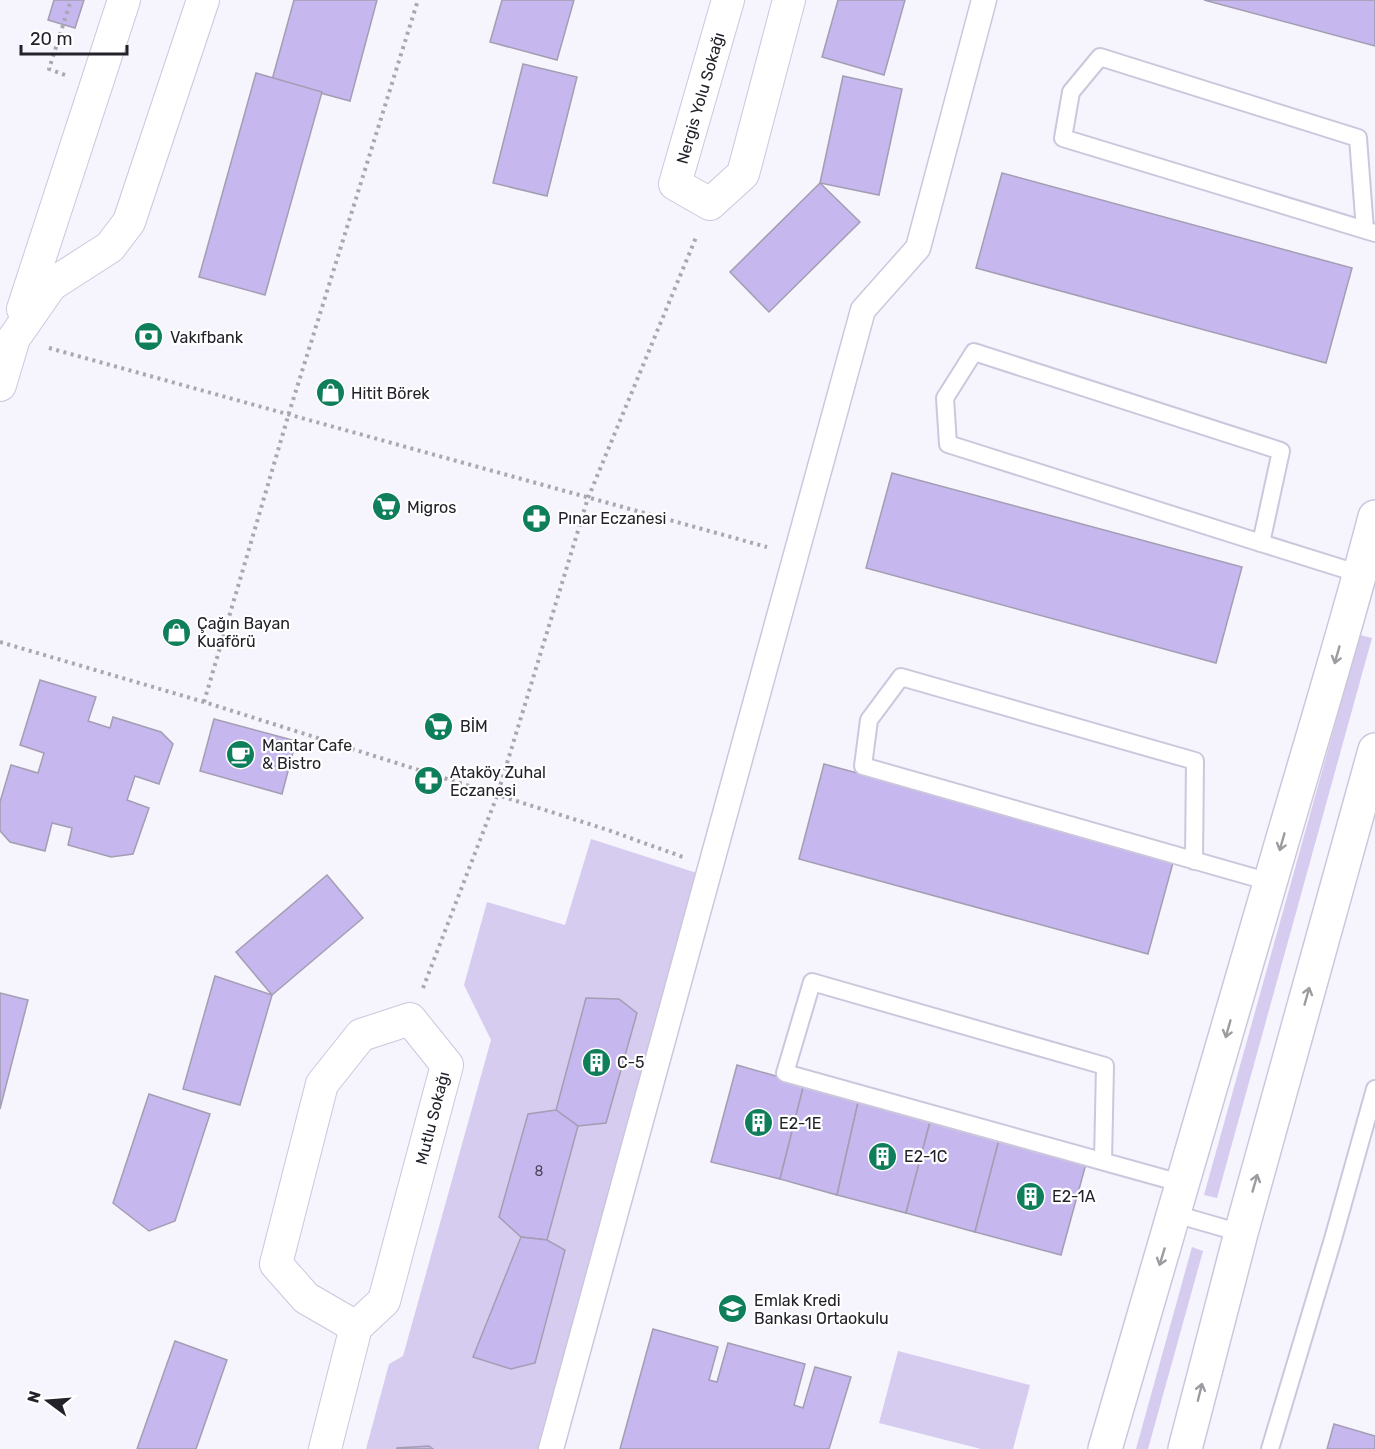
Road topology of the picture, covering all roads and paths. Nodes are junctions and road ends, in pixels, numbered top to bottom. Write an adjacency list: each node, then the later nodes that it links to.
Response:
1 (71, 0): 8 (path)
2 (124, 0): 11 (street)
3 (203, 0): 11 (street)
4 (418, 0): 13 (path)
5 (728, 0): 9 (street, Nergis Yolu Sokağı)
6 (789, 0): 9 (street)
7 (984, 0): 17 (street)
8 (63, 24)
9 (710, 204): 14 (path)
10 (1370, 231): 10 (lane)
11 (14, 338): 12 (street); 13 (path)
12 (0, 385)
13 (289, 413): 14 (path); 21 (path)
14 (588, 498): 17 (path); 24 (path)
15 (1375, 517): 18 (street)
16 (1261, 543): 16 (lane); 18 (lane)
17 (796, 555): 26 (street)
18 (1360, 574): 19 (street)
19 (1362, 612): 27 (street, one-way to 27)
20 (0, 642): 21 (path)
21 (204, 702): 24 (path)
22 (1375, 750): 23 (street)
23 (1371, 789): 32 (street, one-way to 23)
24 (497, 796): 26 (path); 28 (path)
25 (1194, 861): 25 (lane); 27 (lane)
26 (710, 867): 35 (street)
27 (1270, 882): 31 (street, one-way to 31)
28 (410, 1019): 33 (street, Mutlu Sokağı); 33 (street)
29 (1375, 1089): 38 (lane)
30 (1103, 1161): 30 (lane); 31 (lane)
31 (1179, 1199): 32 (lane); 36 (street, one-way to 36)
32 (1241, 1233): 37 (street, one-way to 32)
33 (356, 1327): 34 (street)
34 (325, 1449)
35 (550, 1449)
36 (1105, 1449)
37 (1185, 1449)
38 (1270, 1449)

